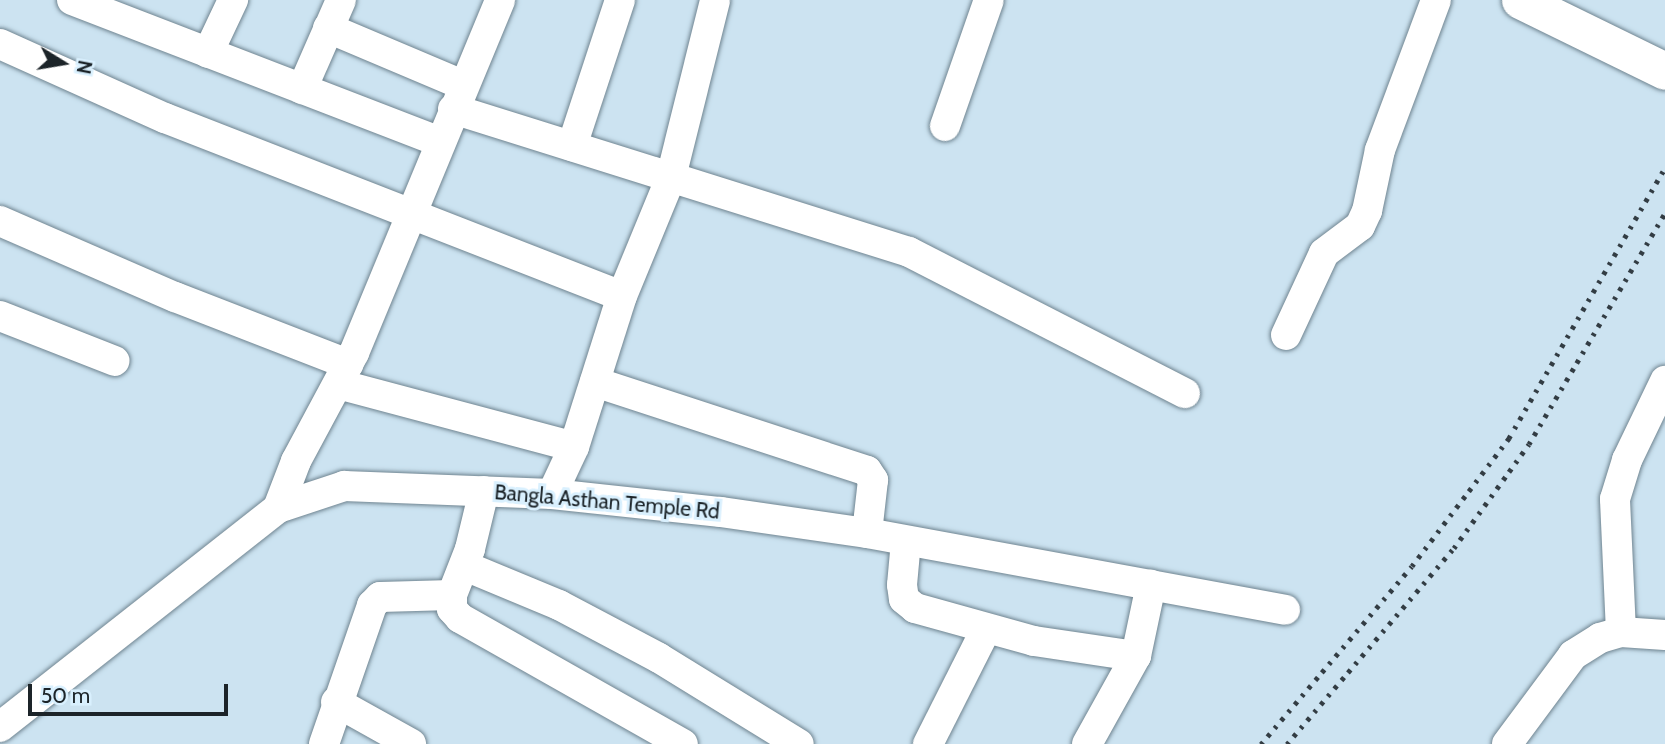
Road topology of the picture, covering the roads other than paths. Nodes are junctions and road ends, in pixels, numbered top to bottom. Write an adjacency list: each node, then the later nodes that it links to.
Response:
1 (72, 0): 12 (street)
2 (233, 0): 12 (street)
3 (341, 0): 10 (street)
4 (500, 0): 15 (street)
5 (620, 0): 18 (street)
6 (715, 0): 19 (street)
7 (989, 0): 16 (street)
8 (1436, 0): 24 (street)
9 (1535, 3): 13 (street)
10 (328, 28): 14 (street); 15 (street)
11 (0, 44): 20 (street)
12 (208, 53): 14 (street)
13 (1665, 71)
14 (302, 89): 17 (street)
15 (458, 97): 17 (street); 18 (street)
16 (945, 126)
17 (440, 142): 20 (street)
18 (572, 146): 19 (street)
19 (671, 177): 22 (street); 29 (street)
20 (411, 214): 22 (street); 26 (street)
21 (0, 221): 26 (street)
22 (622, 296): 27 (street)
23 (0, 316): 25 (street)
24 (1286, 335)
25 (115, 361)
26 (343, 374): 30 (street); 33 (street)
27 (595, 382): 30 (street); 34 (street)
28 (1665, 382): 41 (street)
29 (1185, 393)
30 (573, 447): 32 (street)
31 (484, 491): 32 (street, Bangla Asthan Temple Rd); 33 (street, Bangla Asthan Temple Rd); 36 (street)
32 (552, 494): 34 (street, Bangla Asthan Temple Rd)
33 (278, 508): 45 (street, Bangla Asthan Temple Rd)
34 (867, 533): 35 (street, Bangla Asthan Temple Rd)
35 (906, 541): 37 (street, Bangla Asthan Temple Rd); 40 (street)
36 (465, 566): 38 (street); 49 (street)
37 (1151, 585): 39 (street, Bangla Asthan Temple Rd); 43 (street)
38 (452, 595): 44 (street); 48 (street)
39 (1285, 610)
40 (986, 629): 43 (street); 50 (street)
41 (1621, 632): 42 (street); 52 (street)
42 (1665, 635)
43 (1136, 656): 51 (street)
44 (336, 702): 46 (street); 47 (street)
45 (0, 727)
46 (324, 744)
47 (411, 744)
48 (684, 744)
49 (799, 744)
50 (928, 744)
51 (1087, 744)
52 (1507, 744)

